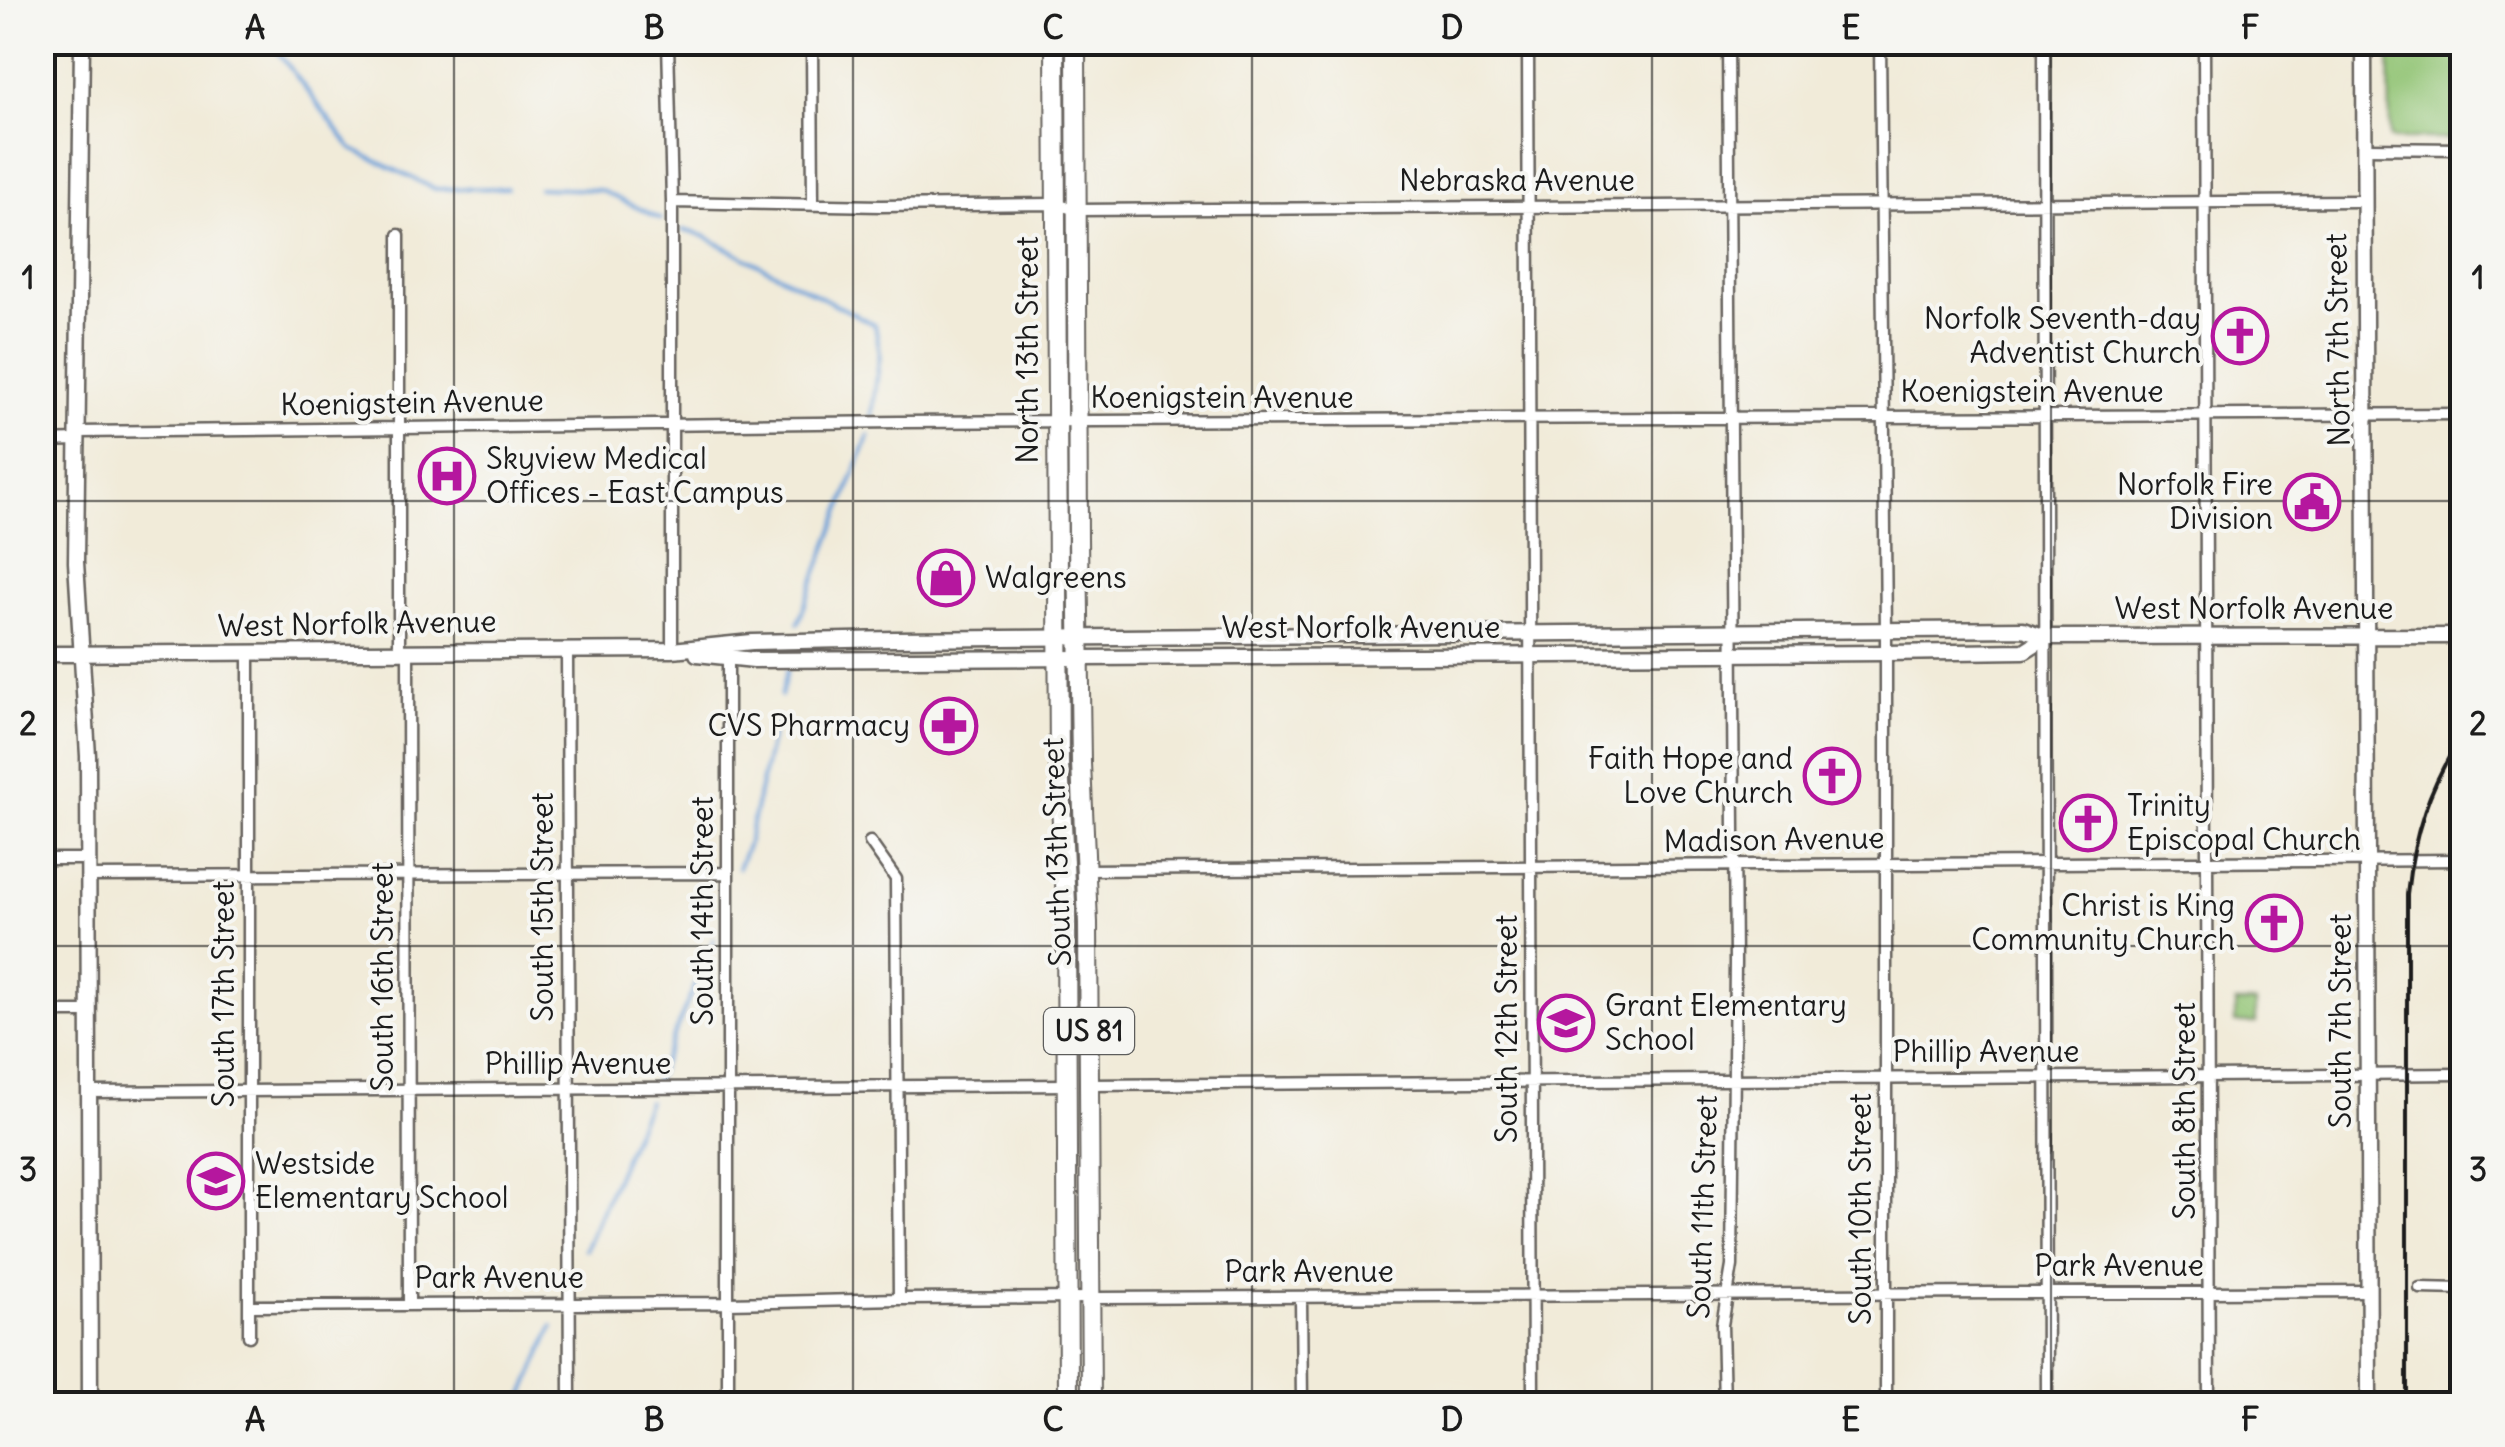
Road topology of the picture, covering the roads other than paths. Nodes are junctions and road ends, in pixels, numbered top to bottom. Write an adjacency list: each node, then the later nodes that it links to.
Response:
1 (82, 42): 36 (main road)
2 (668, 42): 15 (street)
3 (812, 42): 21 (street)
4 (1055, 42): 17 (highway, North 13th Street / US 81)
5 (1076, 42): 23 (highway, North 13th Street / US 81)
6 (1528, 42): 22 (street, South 12th Street)
7 (1728, 42): 18 (street, South 11th Street)
8 (1880, 42): 19 (street, South 10th Street)
9 (2044, 42): 20 (street)
10 (2204, 42): 16 (street, South 8th Street)
11 (2364, 42): 12 (main road, North 7th Street)
12 (2364, 148): 13 (street); 14 (main road, North 7th Street)
13 (2462, 149)
14 (2364, 201): 16 (street, Nebraska Avenue); 26 (main road, North 7th Street)
15 (672, 202): 21 (street, Nebraska Avenue); 32 (street)
16 (2204, 202): 20 (street, Nebraska Avenue); 27 (street, South 8th Street)
17 (1055, 204): 21 (street, Nebraska Avenue); 23 (street, Nebraska Avenue); 33 (highway, North 13th Street / US 81)
18 (1728, 204): 19 (street, Nebraska Avenue); 22 (street, Nebraska Avenue); 29 (street, South 11th Street)
19 (1882, 204): 20 (street, Nebraska Avenue); 30 (street, South 10th Street)
20 (2043, 204): 28 (street)
21 (813, 205)
22 (1529, 206): 23 (street, Nebraska Avenue); 31 (street, South 12th Street)
23 (1076, 210): 34 (highway, North 13th Street / US 81)
24 (399, 235): 35 (street, South 16th Street)
25 (2462, 414): 26 (street, Koenigstein Avenue)
26 (2366, 415): 27 (street, Koenigstein Avenue); 41 (main road, North 7th Street)
27 (2205, 416): 28 (street, Koenigstein Avenue); 44 (street, South 8th Street)
28 (2044, 417): 30 (street, Koenigstein Avenue); 43 (street)
29 (1730, 418): 30 (street, Koenigstein Avenue); 31 (street, Koenigstein Avenue); 39 (street, South 11th Street)
30 (1882, 418): 38 (street, South 10th Street)
31 (1531, 420): 34 (street, Koenigstein Avenue); 40 (street, South 12th Street)
32 (671, 424): 33 (street, Koenigstein Avenue); 35 (street, Koenigstein Avenue); 48 (street)
33 (1057, 424): 34 (street, Koenigstein Avenue); 45 (highway, North 13th Street / US 81)
34 (1077, 424): 46 (highway, North 13th Street / US 81)
35 (400, 428): 36 (street, Koenigstein Avenue); 49 (street, South 16th Street)
36 (79, 436): 37 (street, Koenigstein Avenue); 54 (main road)
37 (42, 441)
38 (1886, 630): 39 (main road, West Norfolk Avenue); 43 (main road, West Norfolk Avenue); 52 (street, South 10th Street)
39 (1732, 632): 40 (main road, West Norfolk Avenue); 50 (street, South 11th Street)
40 (1530, 634): 46 (main road, West Norfolk Avenue); 55 (street, South 12th Street)
41 (2368, 636): 42 (main road, West Norfolk Avenue); 44 (main road, West Norfolk Avenue); 61 (main road, South 7th Street)
42 (2462, 636)
43 (2046, 637): 44 (main road, West Norfolk Avenue); 52 (main road, West Norfolk Avenue); 63 (street)
44 (2208, 637): 60 (street, South 8th Street)
45 (1059, 648): 46 (main road, West Norfolk Avenue); 48 (main road, West Norfolk Avenue); 56 (main road, West Norfolk Avenue); 83 (highway, South 13th Street / US 81)
46 (1079, 648): 55 (main road, West Norfolk Avenue); 67 (highway, South 13th Street / US 81)
47 (567, 650): 48 (main road, West Norfolk Avenue); 49 (main road, West Norfolk Avenue); 69 (street, South 15th Street)
48 (672, 650): 56 (main road, West Norfolk Avenue)
49 (404, 651): 51 (main road, West Norfolk Avenue); 70 (street, South 16th Street)
50 (1733, 652): 52 (main road, West Norfolk Avenue); 55 (main road, West Norfolk Avenue); 65 (street, South 11th Street)
51 (249, 653): 54 (main road, West Norfolk Avenue); 72 (street, South 17th Street)
52 (1886, 653): 64 (street, South 10th Street)
53 (42, 654): 54 (main road, West Norfolk Avenue)
54 (84, 654): 59 (main road)
55 (1531, 654): 66 (street, South 12th Street)
56 (728, 658): 68 (street, South 14th Street)
57 (870, 842): 82 (street)
58 (42, 859): 59 (street)
59 (88, 859): 71 (main road)
60 (2208, 860): 61 (street, Madison Avenue); 63 (street, Madison Avenue); 77 (street, South 8th Street)
61 (2367, 860): 62 (street, Madison Avenue); 75 (main road, South 7th Street)
62 (2462, 860)
63 (2046, 863): 64 (street, Madison Avenue); 79 (street)
64 (1886, 864): 65 (street, Madison Avenue); 78 (street, South 10th Street)
65 (1734, 866): 66 (street, Madison Avenue); 81 (street, South 11th Street)
66 (1532, 867): 67 (street, Madison Avenue); 80 (street, South 12th Street)
67 (1085, 870): 84 (highway, South 13th Street / US 81)
68 (728, 873): 69 (street); 85 (street, South 14th Street)
69 (568, 874): 70 (street); 87 (street, South 15th Street)
70 (407, 875): 72 (street); 86 (street, South 16th Street)
71 (88, 876): 72 (street); 74 (main road)
72 (249, 876): 89 (street, South 17th Street)
73 (42, 1012): 74 (street)
74 (88, 1012): 88 (main road)
75 (2369, 1074): 76 (street, Phillip Avenue); 77 (street, Phillip Avenue); 94 (main road, South 7th Street)
76 (2462, 1074)
77 (2210, 1076): 79 (street, Phillip Avenue); 93 (street, South 8th Street)
78 (1886, 1078): 79 (street, Phillip Avenue); 81 (street, Phillip Avenue); 95 (street, South 10th Street)
79 (2047, 1078): 92 (street)
80 (1533, 1080): 81 (street, Phillip Avenue); 84 (street, Phillip Avenue); 97 (street, South 12th Street)
81 (1733, 1080): 96 (street, South 11th Street)
82 (898, 1085): 83 (street, Phillip Avenue); 85 (street, Phillip Avenue); 101 (street)
83 (1068, 1085): 99 (highway, South 13th Street / US 81)
84 (1090, 1085): 100 (highway, South 13th Street / US 81)
85 (728, 1088): 87 (street, Phillip Avenue); 104 (street, South 14th Street)
86 (409, 1090): 87 (street, Phillip Avenue); 89 (street, Phillip Avenue); 103 (street, South 16th Street)
87 (569, 1090): 102 (street, South 15th Street)
88 (88, 1092): 89 (street, Phillip Avenue); 107 (main road)
89 (249, 1093): 105 (street, South 17th Street)
90 (2420, 1288): 91 (street)
91 (2462, 1288)
92 (2045, 1291): 93 (street, Park Avenue); 95 (street, Park Avenue); 116 (street)
93 (2210, 1291): 94 (street, Park Avenue); 117 (street, South 8th Street)
94 (2369, 1291): 118 (main road, South 7th Street)
95 (1886, 1292): 96 (street, Park Avenue); 115 (street, South 10th Street)
96 (1728, 1294): 97 (street, Park Avenue); 114 (street, South 11th Street)
97 (1532, 1296): 98 (street, Park Avenue); 113 (street, South 12th Street)
98 (1301, 1297): 100 (street, Park Avenue); 112 (street)
99 (1068, 1298): 100 (street, Park Avenue); 101 (street, Park Avenue); 110 (highway, South 13th Street / US 81)
100 (1090, 1298): 111 (highway, South 13th Street / US 81)
101 (899, 1299): 104 (street, Park Avenue)
102 (569, 1302): 103 (street, Park Avenue); 104 (street, Park Avenue); 108 (street, South 15th Street)
103 (410, 1303): 105 (street, Park Avenue)
104 (728, 1303): 109 (street, South 14th Street)
105 (249, 1306): 106 (street, South 17th Street)
106 (249, 1336)
107 (90, 1404)
108 (570, 1404)
109 (728, 1404)
110 (1068, 1404)
111 (1090, 1404)
112 (1302, 1404)
113 (1533, 1404)
114 (1724, 1404)
115 (1886, 1404)
116 (2047, 1404)
117 (2209, 1404)
118 (2369, 1404)

